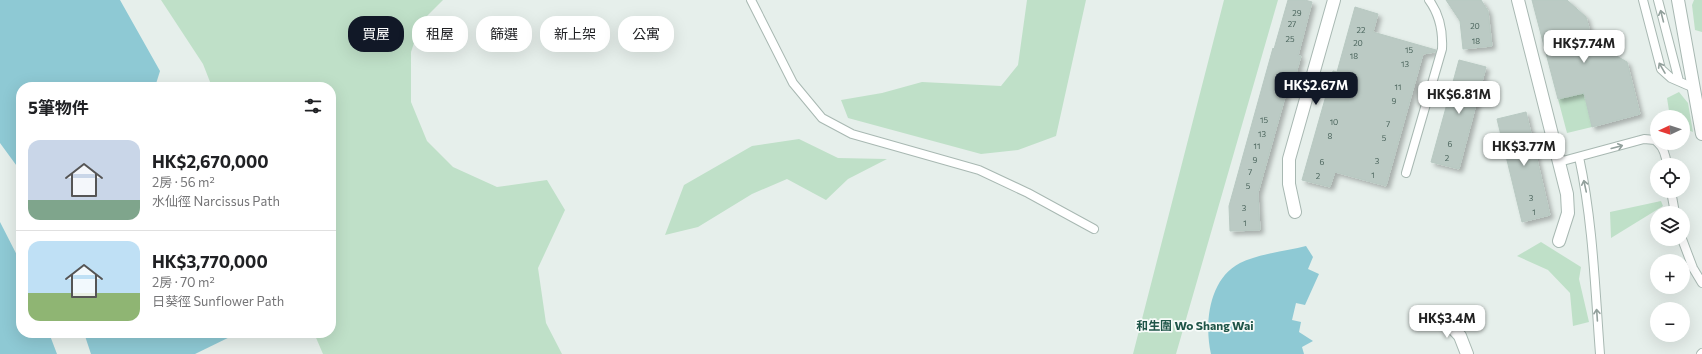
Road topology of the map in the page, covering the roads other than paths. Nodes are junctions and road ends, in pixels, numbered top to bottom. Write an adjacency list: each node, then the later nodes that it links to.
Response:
1 (751, 0): 16 (lane)
2 (1334, 0): 15 (street)
3 (1429, 0): 14 (lane)
4 (1518, 0): 13 (street)
5 (1643, 0): 8 (lane, one-way to 5)
6 (1658, 0): 8 (lane, one-way to 6)
7 (1678, 0): 9 (street)
8 (1679, 81): 9 (lane)
9 (1694, 88): 10 (street)
10 (1702, 134)
11 (1650, 140): 12 (lane, one-way to 11)
12 (1579, 157): 13 (lane); 22 (lane, one-way to 12)
13 (1559, 162): 17 (street)
14 (1406, 173)
15 (1295, 212)
16 (1094, 229)
17 (1559, 241)
18 (1685, 246): 19 (lane)
19 (1702, 283)
20 (1441, 315): 21 (street)
21 (1467, 354)
22 (1600, 354)

